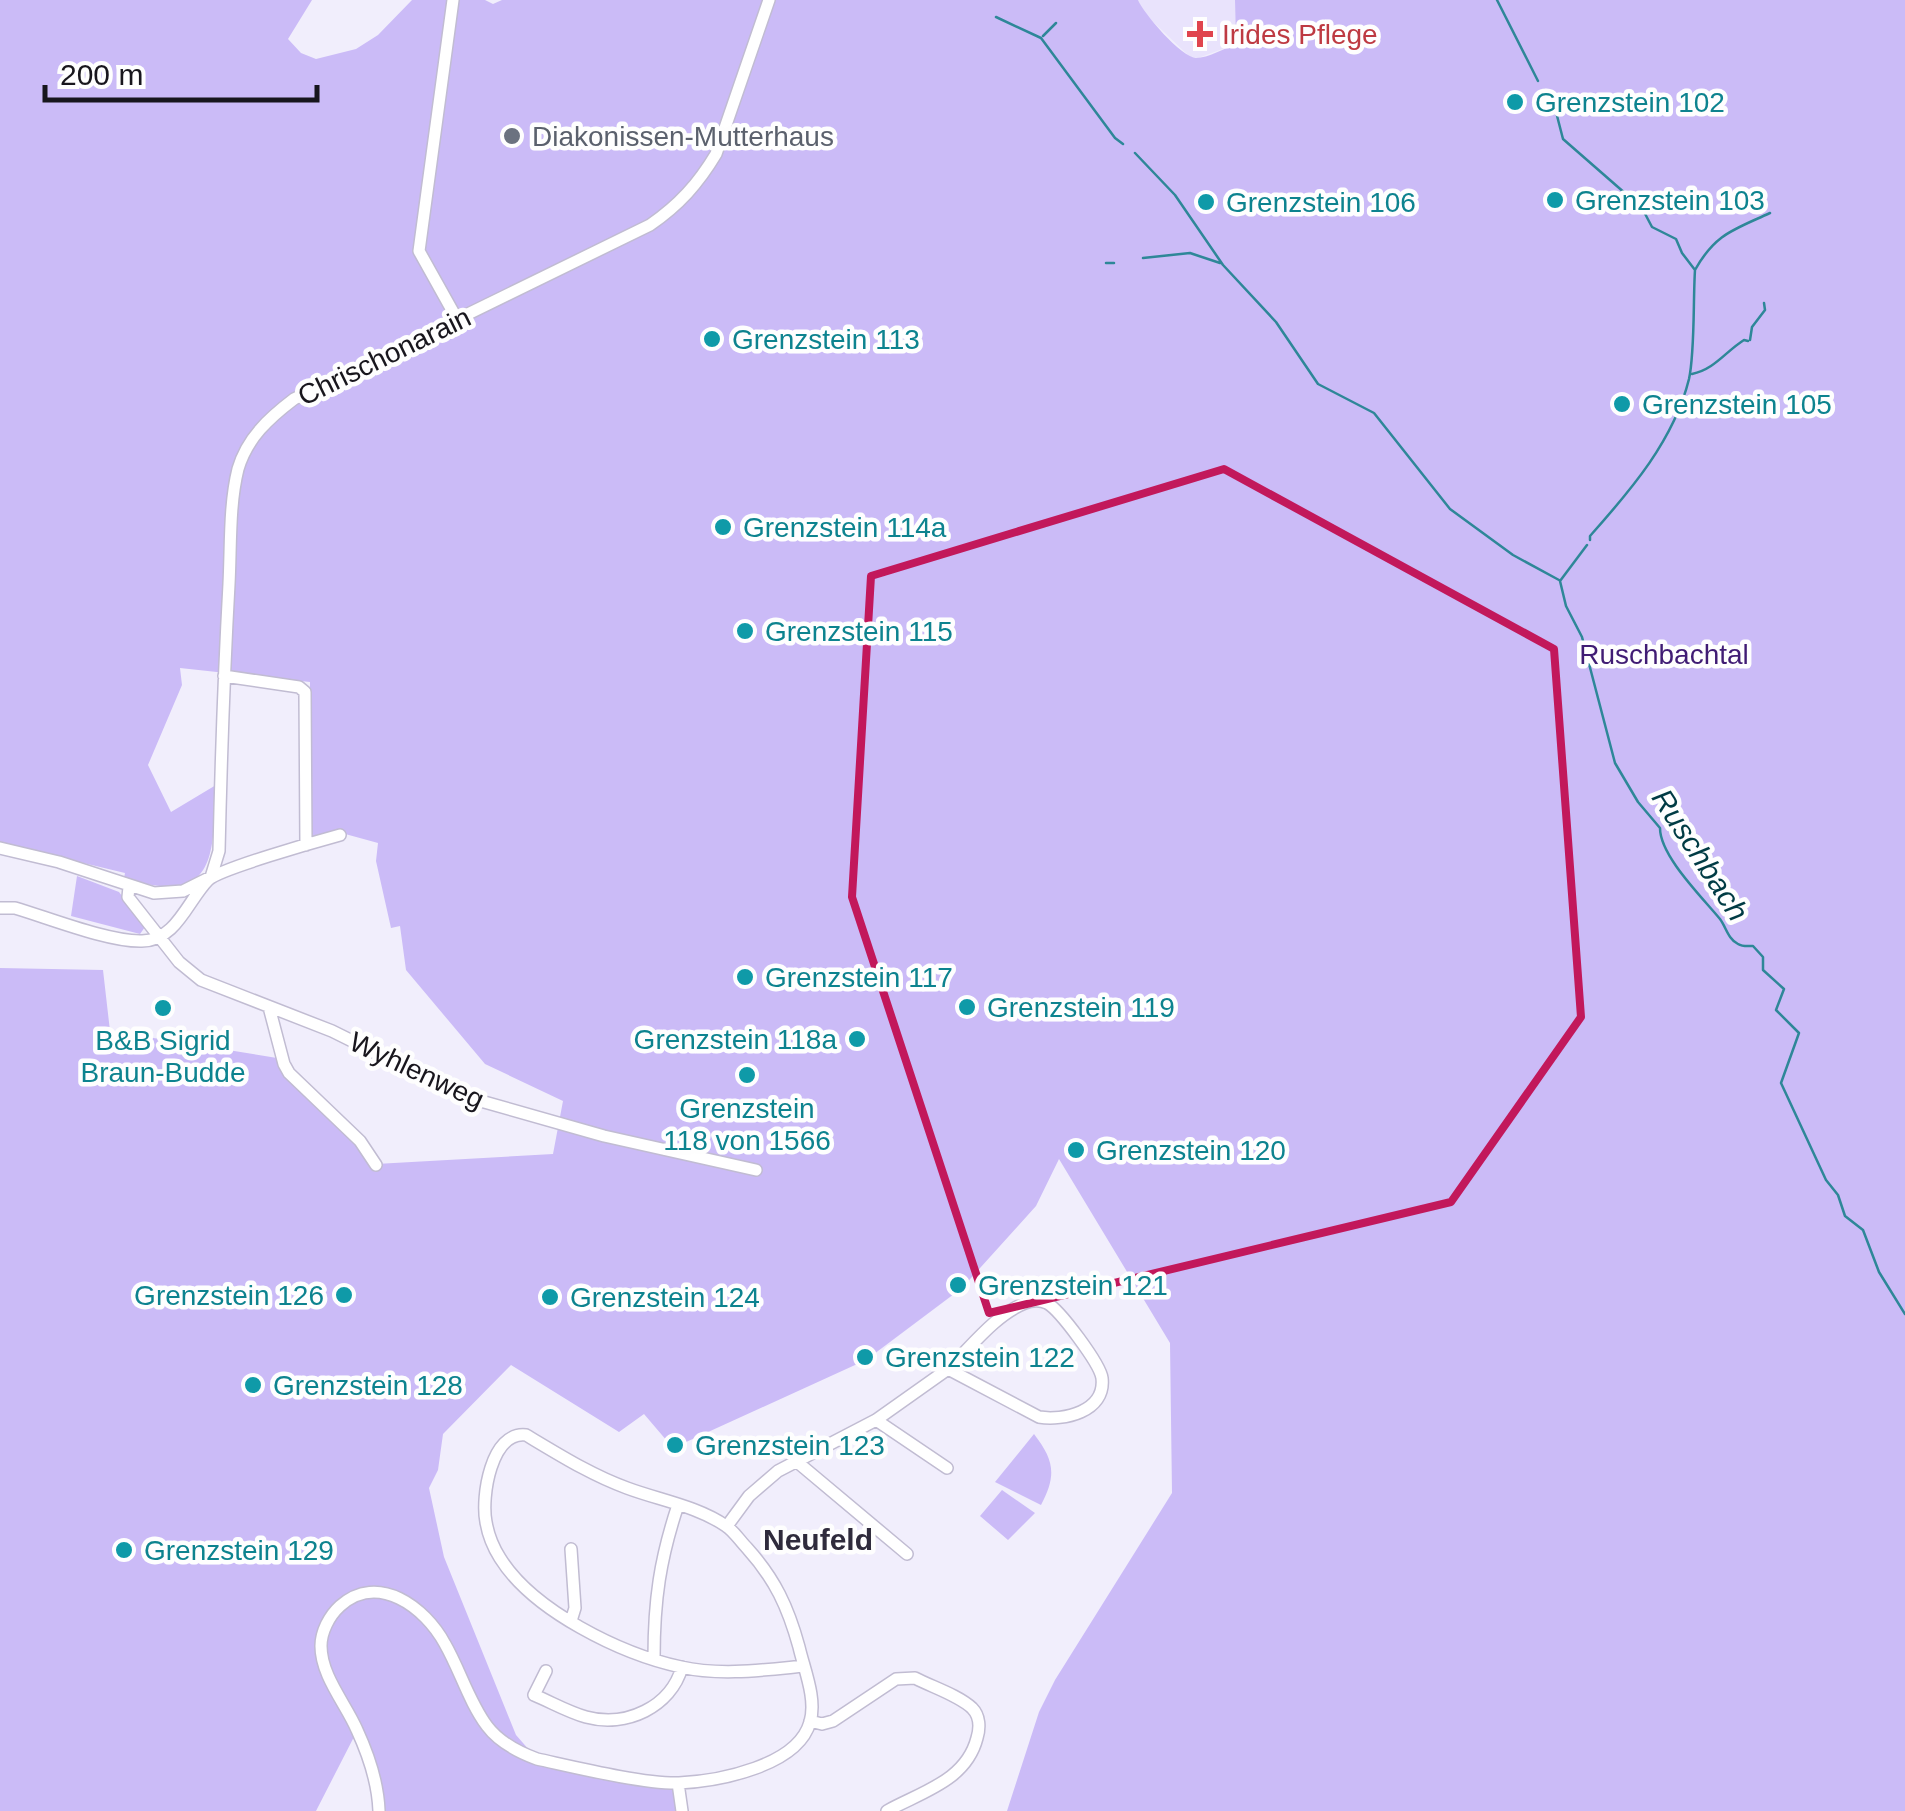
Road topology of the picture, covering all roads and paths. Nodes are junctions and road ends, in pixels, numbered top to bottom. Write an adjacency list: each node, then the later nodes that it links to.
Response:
1 (454, 0): 3 (street)
2 (769, 0): 3 (street, Chrischonarain)
3 (458, 319): 4 (street, Chrischonarain)
4 (224, 676): 6 (street); 8 (street, Chrischonarain)
5 (340, 835): 6 (street)
6 (306, 845): 8 (street)
7 (0, 848): 9 (street)
8 (210, 877): 9 (street); 11 (street)
9 (134, 888): 11 (street, Wyhlenweg)
10 (0, 908): 11 (street)
11 (158, 938): 12 (street, Wyhlenweg)
12 (269, 1007): 13 (street); 14 (street, Wyhlenweg)
13 (376, 1164)
14 (756, 1170)
15 (948, 1369): 15 (street); 16 (street)
16 (876, 1420): 17 (street); 18 (street)
17 (796, 1460): 20 (street); 22 (street)
18 (947, 1468)
19 (678, 1504): 20 (street); 23 (street); 24 (street)
20 (727, 1526): 25 (street)
21 (571, 1549): 23 (street)
22 (907, 1554)
23 (571, 1620): 24 (street)
24 (654, 1658): 26 (street)
25 (804, 1666): 26 (street); 28 (street)
26 (682, 1667): 27 (street)
27 (546, 1671)
28 (810, 1721): 29 (street); 32 (street)
29 (678, 1783): 30 (street); 31 (street)
30 (379, 1811)
31 (682, 1811)
32 (887, 1811)

